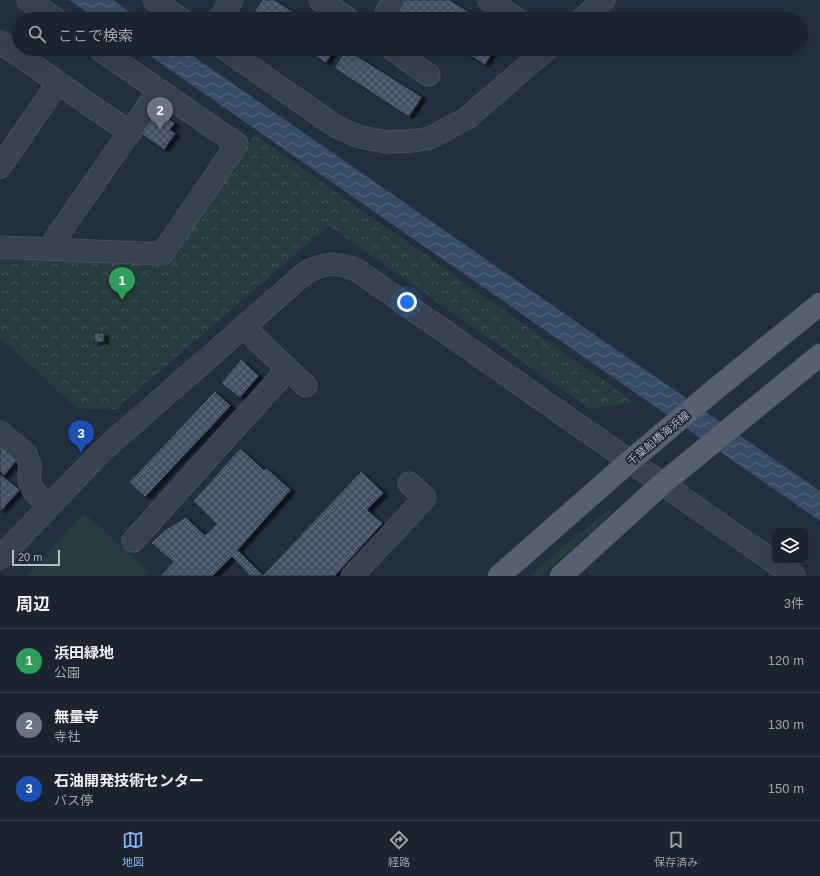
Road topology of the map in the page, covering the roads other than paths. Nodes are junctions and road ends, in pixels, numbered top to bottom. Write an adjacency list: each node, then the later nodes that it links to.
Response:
1 (28, 0): 8 (street)
2 (154, 0): 9 (street)
3 (232, 0): 10 (street)
4 (320, 0): 11 (street)
5 (393, 0): 12 (street)
6 (489, 0): 13 (street)
7 (604, 0): 14 (street)
8 (46, 12)
9 (171, 12)
10 (224, 12)
11 (338, 12)
12 (386, 12)
13 (507, 12)
14 (590, 12)
15 (0, 42): 16 (street)
16 (12, 50)
17 (20, 56): 23 (street)
18 (109, 56): 24 (street)
19 (235, 56): 21 (street)
20 (402, 56): 22 (street)
21 (539, 56)
22 (429, 75)
23 (58, 83): 25 (street); 26 (street)
24 (159, 90): 25 (street); 28 (street)
25 (130, 133): 28 (street)
26 (0, 167)
27 (0, 247): 28 (street)
28 (54, 249)
29 (820, 304): 35 (main road, 千葉船橋海浜線)
30 (243, 327): 32 (street); 35 (street); 38 (street)
31 (820, 355): 37 (main road)
32 (288, 369): 33 (street); 39 (street)
33 (306, 386)
34 (0, 432): 38 (street)
35 (630, 461): 37 (street); 42 (main road, 千葉船橋海浜線)
36 (409, 483): 41 (street)
37 (662, 484): 43 (main road); 44 (street)
38 (49, 507): 40 (street)
39 (133, 541)
40 (0, 558)
41 (352, 576)
42 (499, 576)
43 (561, 576)
44 (794, 576)

